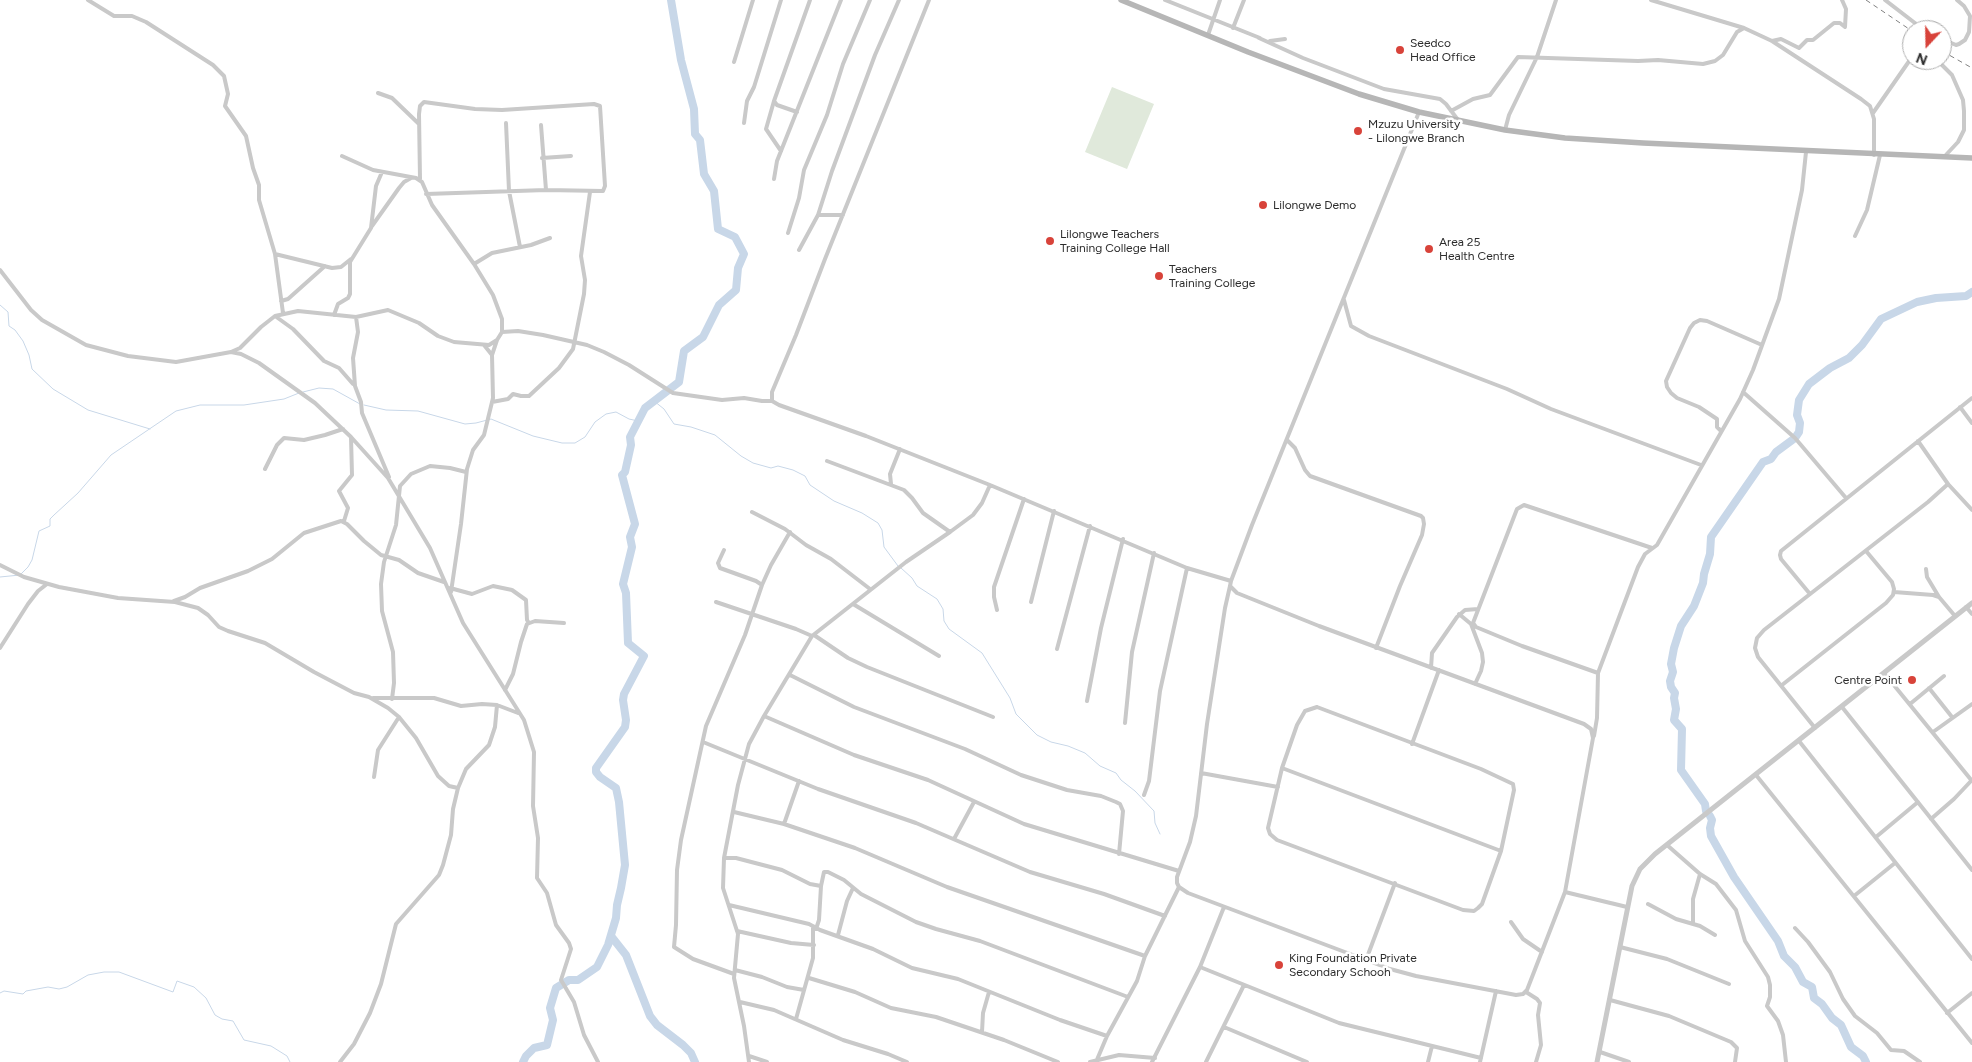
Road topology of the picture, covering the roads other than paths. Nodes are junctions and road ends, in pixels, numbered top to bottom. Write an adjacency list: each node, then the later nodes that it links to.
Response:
1 (88, 0): 67 (street)
2 (752, 0): 28 (street)
3 (781, 0): 39 (street)
4 (810, 0): 32 (street)
5 (841, 0): 34 (street)
6 (870, 0): 62 (street)
7 (899, 0): 59 (street)
8 (929, 0): 60 (street)
9 (1121, 0): 22 (main road)
10 (1165, 0): 18 (street)
11 (1220, 0): 18 (street)
12 (1244, 0): 20 (street)
13 (1556, 0): 27 (street)
14 (1651, 0): 21 (street)
15 (1842, 0): 25 (street)
16 (1885, 0): 19 (street)
17 (1957, 0): 26 (street)
18 (1215, 20): 20 (street); 22 (street)
19 (1911, 20)
20 (1233, 28): 23 (street)
21 (1744, 28): 25 (street); 27 (street)
22 (1208, 35): 35 (main road)
23 (1259, 38): 24 (street); 33 (street)
24 (1285, 39)
25 (1772, 41): 36 (street)
26 (1952, 43)
27 (1537, 57): 33 (street); 42 (street)
28 (734, 62)
29 (1903, 70): 36 (street)
30 (1947, 70): 49 (street)
31 (378, 93): 40 (street)
32 (774, 100): 34 (street); 43 (street)
33 (1451, 111): 37 (street)
34 (797, 112): 43 (street)
35 (1419, 112): 37 (main road); 72 (street)
36 (1873, 114): 45 (street)
37 (1458, 120): 42 (main road)
38 (506, 123): 56 (street)
39 (744, 123)
40 (419, 124): 53 (street); 57 (street)
41 (540, 125): 48 (street)
42 (1505, 130): 44 (main road)
43 (781, 151): 54 (street)
44 (1806, 152): 45 (main road); 82 (street)
45 (1877, 155): 49 (main road); 63 (street)
46 (342, 156): 51 (street)
47 (571, 156): 48 (street)
48 (542, 158): 55 (street)
49 (1943, 158): 50 (main road)
50 (1972, 158)
51 (382, 172): 52 (street); 61 (street)
52 (412, 177): 53 (street); 61 (street)
53 (420, 179): 58 (street)
54 (774, 179)
55 (546, 190): 56 (street); 57 (street)
56 (509, 191): 58 (street); 65 (street)
57 (590, 192): 80 (street)
58 (426, 194): 69 (street)
59 (818, 215): 60 (street); 66 (street)
60 (843, 215): 88 (street)
61 (371, 228): 68 (street)
62 (788, 233)
63 (1855, 236)
64 (550, 238): 65 (street)
65 (520, 247): 69 (street)
66 (800, 250)
67 (275, 254): 70 (street); 73 (street)
68 (352, 258): 70 (street); 75 (street)
69 (474, 264): 78 (street)
70 (326, 266): 73 (street)
71 (0, 270): 83 (street)
72 (1344, 300): 95 (street); 99 (street)
73 (281, 301): 74 (street)
74 (283, 313): 75 (street); 76 (street)
75 (334, 315): 77 (street)
76 (276, 316): 83 (street); 85 (street)
77 (356, 317): 81 (street); 85 (street)
78 (502, 332): 79 (street); 80 (street)
79 (497, 340): 81 (street); 84 (street)
80 (574, 342): 88 (street); 89 (street)
81 (484, 345): 84 (street)
82 (1762, 345): 86 (street); 93 (street)
83 (231, 352): 92 (street)
84 (492, 355): 89 (street)
85 (355, 386): 102 (street)
86 (1743, 392): 93 (street); 107 (street)
87 (1972, 398): 90 (street)
88 (772, 401): 97 (street)
89 (492, 402): 101 (street)
90 (1960, 407): 91 (street); 96 (street)
91 (1972, 423)
92 (343, 429): 94 (street); 100 (street)
93 (1721, 431): 99 (street)
94 (351, 437): 102 (street); 112 (street)
95 (1287, 440): 126 (street); 151 (street)
96 (1918, 442): 105 (street); 107 (street)
97 (900, 449): 103 (street); 104 (street)
98 (827, 462): 103 (street)
99 (1701, 465): 117 (street)
100 (265, 469)
101 (466, 472): 106 (street); 129 (street)
102 (392, 484): 106 (street)
103 (891, 484): 115 (street)
104 (990, 484): 108 (street); 115 (street)
105 (1948, 484): 109 (street); 119 (street)
106 (398, 496): 121 (street); 125 (street)
107 (1846, 498): 132 (street)
108 (1024, 499): 110 (street); 142 (street)
109 (1972, 510)
110 (1054, 511): 113 (street); 137 (street)
111 (752, 512): 114 (street)
112 (344, 521): 121 (street); 135 (street)
113 (1090, 526): 116 (street); 152 (street)
114 (790, 532): 128 (street); 130 (street)
115 (950, 532): 130 (street)
116 (1123, 539): 120 (street); 166 (street)
117 (1652, 548): 141 (street); 156 (street)
118 (724, 550): 128 (street)
119 (1866, 551): 131 (street); 132 (street)
120 (1154, 553): 123 (street); 176 (street)
121 (385, 556): 125 (street); 165 (street)
122 (0, 565): 127 (street)
123 (1187, 568): 126 (street); 192 (street)
124 (1926, 569): 134 (street)
125 (444, 582): 133 (street)
126 (1231, 583): 151 (street); 185 (street)
127 (46, 584): 135 (street); 150 (street)
128 (762, 585): 145 (street)
129 (450, 588): 133 (street); 147 (street)
130 (870, 589): 139 (street)
131 (1894, 592): 134 (street); 161 (street)
132 (1810, 594): 161 (street)
133 (451, 595): 163 (street)
134 (1939, 597): 146 (street)
135 (172, 602): 164 (street)
136 (716, 602): 145 (street)
137 (1030, 602)
138 (1972, 603): 140 (street)
139 (853, 604): 149 (street); 153 (street)
140 (1966, 607): 144 (street); 146 (street)
141 (1478, 609): 143 (street); 156 (street)
142 (997, 610)
143 (1459, 614): 154 (street); 160 (street)
144 (1972, 614)
145 (752, 615): 149 (street); 181 (street)
146 (1955, 616): 157 (street)
147 (529, 623): 148 (street); 163 (street)
148 (564, 623)
149 (813, 636): 158 (street); 174 (street)
150 (0, 648)
151 (1376, 648): 154 (street)
152 (1057, 649)
153 (940, 656)
154 (1431, 668): 155 (street)
155 (1439, 670): 160 (street); 182 (street)
156 (1598, 673): 179 (street)
157 (1884, 673): 167 (street); 170 (street)
158 (790, 675): 172 (street); 202 (street)
159 (1944, 676): 162 (street)
160 (1475, 684): 179 (street)
161 (1782, 685): 177 (street)
162 (1929, 688): 167 (street); 175 (street)
163 (506, 690): 171 (street)
164 (370, 697): 165 (street); 173 (street)
165 (392, 699): 169 (street)
166 (1087, 701)
167 (1910, 704): 178 (street)
168 (1972, 704): 175 (street)
169 (497, 705): 171 (street); 191 (street)
170 (1842, 707): 177 (street); 194 (street)
171 (520, 714): 258 (street)
172 (764, 716): 183 (street); 193 (street)
173 (399, 717): 187 (street); 191 (street)
174 (992, 717)
175 (1952, 717): 178 (street)
176 (1125, 723)
177 (1815, 728): 180 (street)
178 (1932, 732): 189 (street)
179 (1594, 738): 212 (street)
180 (1799, 741): 186 (street); 198 (street)
181 (703, 742): 183 (street); 233 (street)
182 (1412, 744): 184 (street); 201 (street)
183 (745, 760): 188 (street); 195 (street)
184 (1282, 768): 190 (street); 201 (street)
185 (1201, 773): 190 (street); 206 (street)
186 (1756, 775): 200 (street); 213 (street)
187 (374, 777)
188 (799, 781): 197 (street); 199 (street)
189 (1972, 781): 196 (street)
190 (1278, 787): 208 (street)
191 (458, 788): 257 (street)
192 (1144, 796)
193 (974, 802): 199 (street); 202 (street)
194 (1918, 802): 196 (street); 198 (street)
195 (734, 812): 197 (street); 203 (street)
196 (1931, 818): 205 (street)
197 (784, 824): 229 (street)
198 (1876, 837): 204 (street)
199 (954, 839): 218 (street)
200 (1666, 845): 207 (street); 217 (street)
201 (1502, 851): 208 (street)
202 (1119, 854): 206 (street)
203 (724, 858): 209 (street); 215 (street)
204 (1895, 863): 213 (street); 230 (street)
205 (1972, 870)
206 (1179, 871): 210 (street)
207 (1700, 874): 220 (street); 271 (street)
208 (1395, 884): 231 (street)
209 (821, 886): 211 (street); 221 (street)
210 (1179, 887): 216 (street); 218 (street)
211 (853, 888): 225 (street); 242 (street)
212 (1565, 892): 217 (street); 228 (street)
213 (1854, 896): 245 (street)
214 (1648, 904): 220 (street)
215 (729, 905): 221 (street); 223 (street)
216 (1224, 907): 231 (street); 232 (street)
217 (1628, 907): 227 (street)
218 (1165, 916): 229 (street)
219 (1512, 922): 228 (street)
220 (1693, 924): 224 (street)
221 (815, 928): 225 (street); 226 (street)
222 (1795, 928): 272 (street)
223 (737, 930): 226 (street); 233 (street)
224 (1715, 935)
225 (838, 936): 239 (street)
226 (814, 945): 234 (street)
227 (1620, 947): 235 (street); 243 (street)
228 (1542, 952): 240 (street)
229 (1145, 956): 242 (street)
230 (1972, 959)
231 (1366, 960): 238 (street)
232 (1200, 967): 236 (street); 254 (street)
233 (735, 972): 237 (street); 244 (street)
234 (809, 978): 237 (street); 248 (street)
235 (1728, 984)
236 (1244, 985): 247 (street); 251 (street)
237 (804, 990): 246 (street)
238 (1496, 991): 240 (street); 255 (street)
239 (989, 992): 248 (street); 249 (street)
240 (1526, 992): 267 (street)
241 (1972, 993): 245 (street)
242 (1128, 997): 249 (street)
243 (1610, 1000): 252 (street); 270 (street)
244 (740, 1002): 246 (street); 253 (street)
245 (1947, 1012): 250 (street)
246 (796, 1019): 261 (street)
247 (1224, 1027): 264 (street); 265 (street)
248 (982, 1032): 262 (street)
249 (1107, 1036): 256 (street)
250 (1972, 1043)
251 (1432, 1046): 255 (street); 266 (street)
252 (1600, 1052): 268 (street); 269 (street)
253 (749, 1056): 259 (street); 260 (street)
254 (1154, 1060): 256 (street)
255 (1480, 1060)
256 (1096, 1061): 263 (street)
257 (340, 1062)
258 (598, 1062)
259 (749, 1062)
260 (767, 1062)
261 (907, 1062)
262 (1058, 1062)
263 (1090, 1062)
264 (1206, 1062)
265 (1307, 1062)
266 (1428, 1062)
267 (1536, 1062)
268 (1597, 1062)
269 (1629, 1062)
270 (1735, 1062)
271 (1786, 1062)
272 (1920, 1062)

